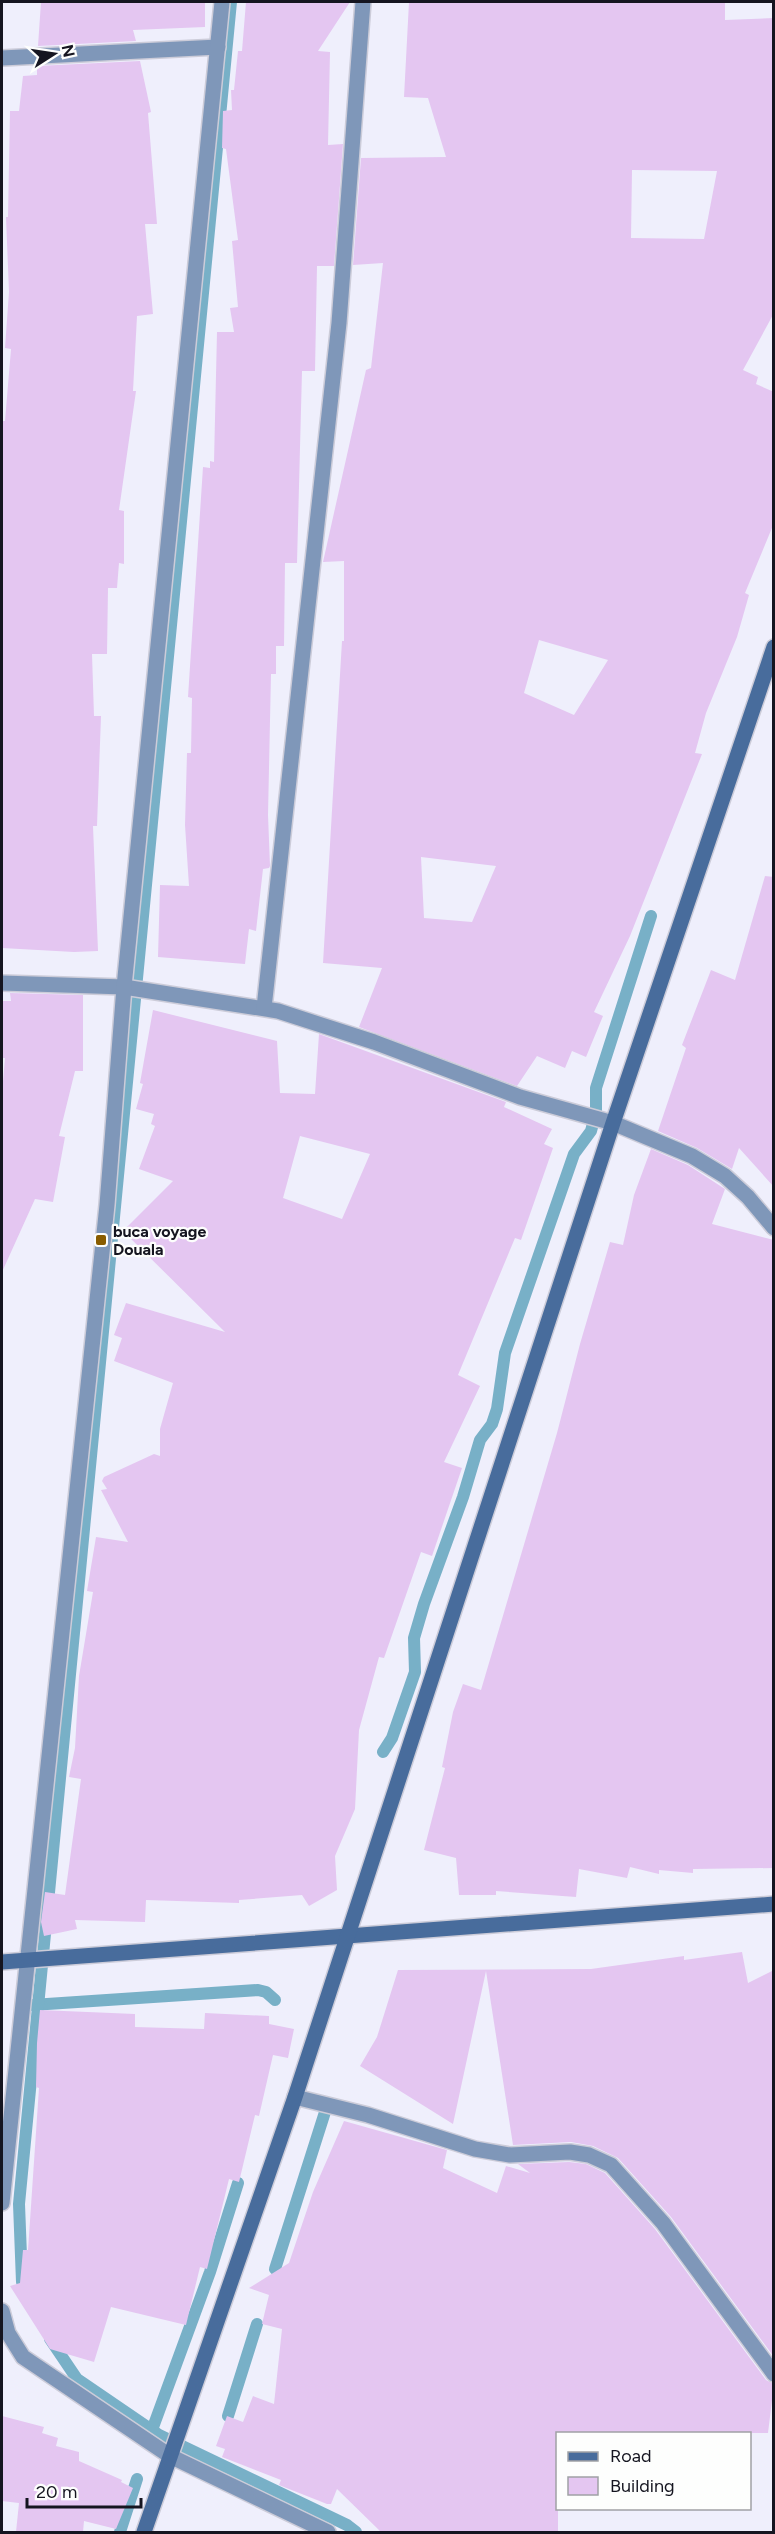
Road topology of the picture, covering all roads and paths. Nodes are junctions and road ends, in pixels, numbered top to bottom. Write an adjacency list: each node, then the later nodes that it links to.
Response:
1 (222, 2): 3 (street)
2 (363, 2): 8 (street)
3 (218, 46): 4 (street); 7 (street)
4 (2, 58)
5 (774, 647): 9 (street)
6 (2, 983): 7 (street)
7 (124, 987): 8 (street); 13 (street)
8 (264, 1008): 9 (street)
9 (613, 1123): 10 (street); 12 (street)
10 (774, 1228)
11 (774, 1904): 12 (street)
12 (346, 1936): 13 (street); 15 (street)
13 (26, 1960): 14 (street); 16 (street)
14 (2, 1962)
15 (295, 2097): 18 (street); 19 (street)
16 (2, 2203)
17 (2, 2311): 19 (street)
18 (774, 2374)
19 (170, 2456): 20 (street); 21 (street)
20 (144, 2532)
21 (328, 2532)

